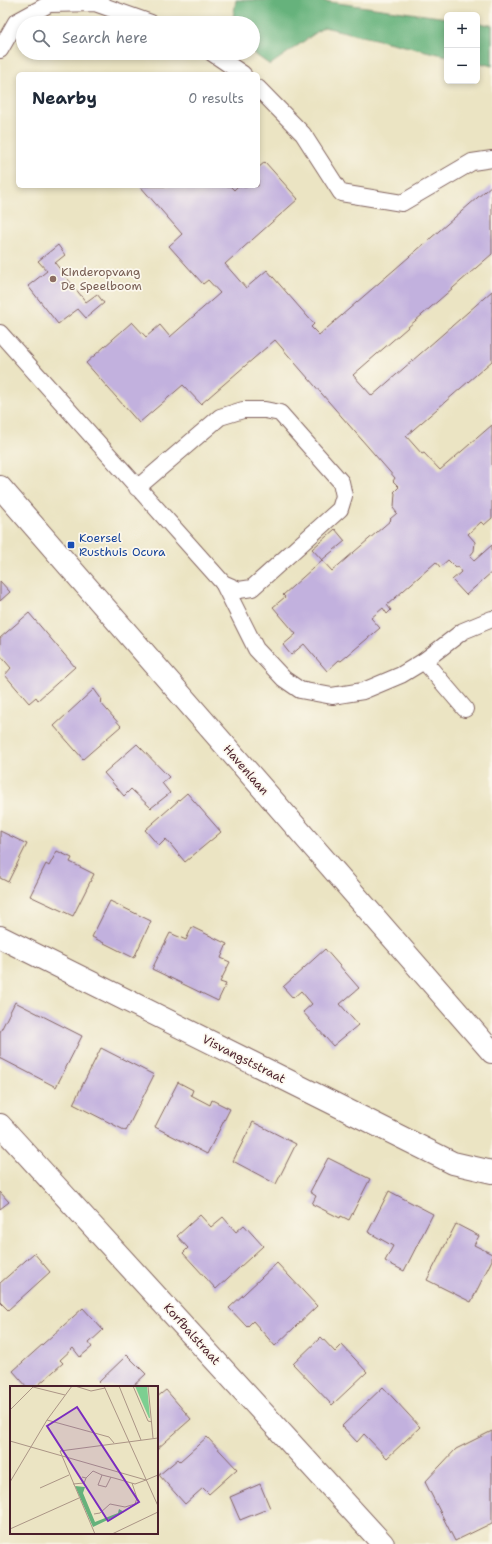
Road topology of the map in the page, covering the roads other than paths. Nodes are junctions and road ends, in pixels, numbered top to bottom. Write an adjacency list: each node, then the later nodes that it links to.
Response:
1 (27, 16): 2 (lane)
2 (131, 16)
3 (16, 22): 4 (lane)
4 (0, 50)
5 (222, 60): 6 (lane)
6 (240, 72)
7 (260, 90): 8 (lane)
8 (492, 159)
9 (0, 334): 11 (lane)
10 (0, 487): 17 (street, Havenlaan)
11 (138, 488): 12 (lane); 12 (lane)
12 (223, 583): 14 (lane)
13 (492, 619): 14 (lane)
14 (424, 661): 15 (lane)
15 (465, 709)
16 (0, 937): 19 (street, Visvangststraat)
17 (492, 1052)
18 (0, 1125): 20 (street, Korfbalstraat)
19 (492, 1172)
20 (384, 1544)

